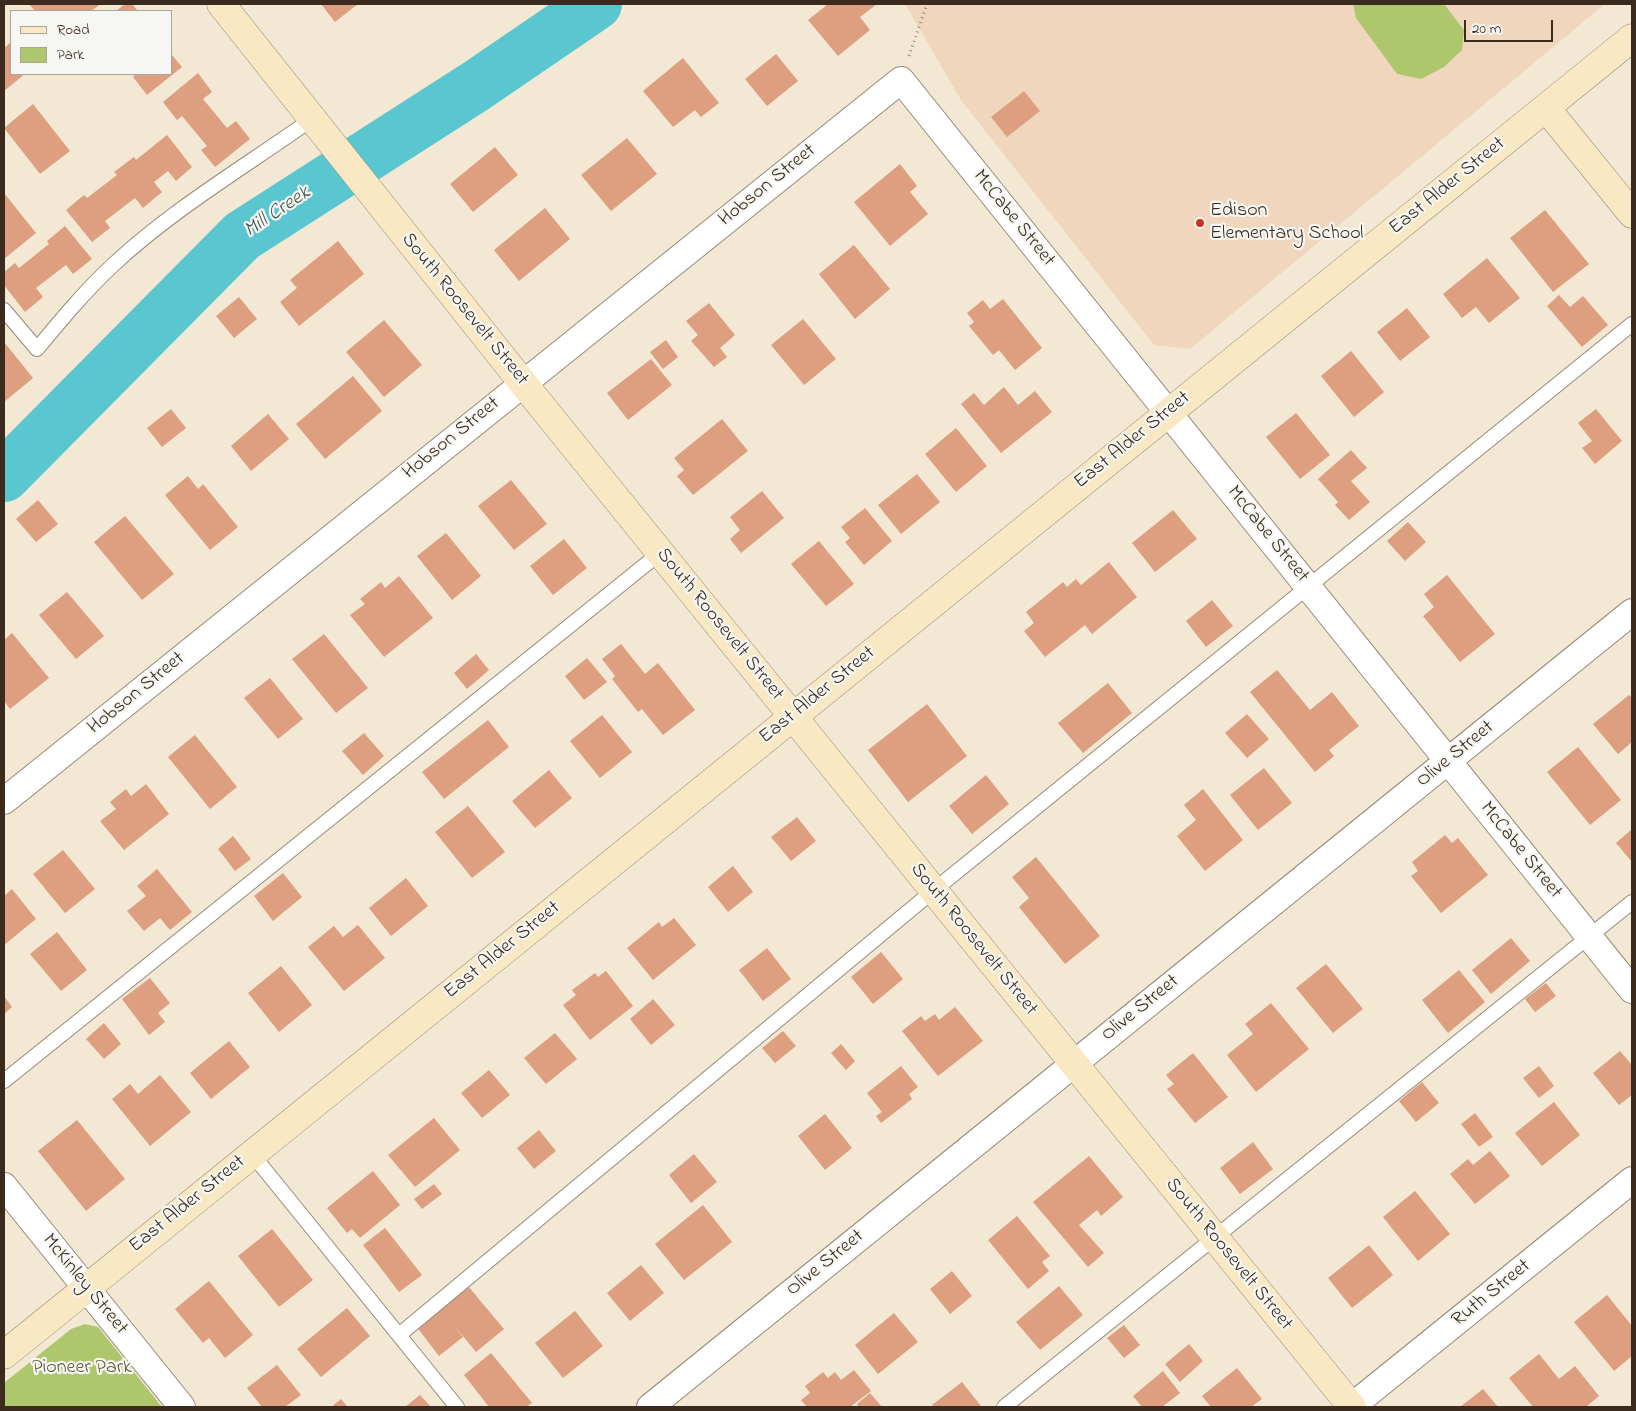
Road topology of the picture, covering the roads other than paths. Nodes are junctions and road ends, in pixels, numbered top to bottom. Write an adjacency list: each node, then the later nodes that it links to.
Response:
1 (221, 4): 5 (main road, South Roosevelt Street)
2 (1632, 38): 4 (main road, East Alder Street)
3 (901, 80): 9 (street, Hobson Street); 10 (street, McCabe Street)
4 (1546, 108): 6 (main road); 10 (main road, East Alder Street)
5 (318, 126): 7 (lane); 9 (main road, South Roosevelt Street)
6 (1632, 214)
7 (4, 310)
8 (1632, 324): 12 (lane)
9 (522, 382): 11 (main road, South Roosevelt Street); 16 (street, Hobson Street)
10 (1169, 413): 12 (street, McCabe Street); 14 (main road, East Alder Street)
11 (660, 553): 14 (main road, South Roosevelt Street); 22 (lane)
12 (1308, 587): 15 (street, McCabe Street); 17 (lane)
13 (1632, 612): 15 (street, Olive Street)
14 (793, 716): 17 (main road, South Roosevelt Street); 23 (main road, East Alder Street)
15 (1448, 761): 19 (street, McCabe Street); 21 (street, Olive Street)
16 (4, 801)
17 (933, 891): 21 (main road, South Roosevelt Street); 28 (lane)
18 (1632, 902): 19 (lane)
19 (1590, 937): 20 (street, McCabe Street); 26 (lane)
20 (1632, 990)
21 (1074, 1064): 26 (main road, South Roosevelt Street); 32 (street, Olive Street)
22 (4, 1081)
23 (252, 1154): 27 (main road, East Alder Street); 28 (lane)
24 (1632, 1180): 34 (street, Ruth Street)
25 (4, 1186): 27 (street, McKinley Street)
26 (1213, 1237): 33 (lane); 34 (main road, South Roosevelt Street)
27 (86, 1288): 29 (main road, East Alder Street); 30 (street, McKinley Street)
28 (399, 1335): 31 (lane)
29 (4, 1355)
30 (182, 1407)
31 (458, 1407)
32 (650, 1407)
33 (1004, 1407)
34 (1352, 1407)

